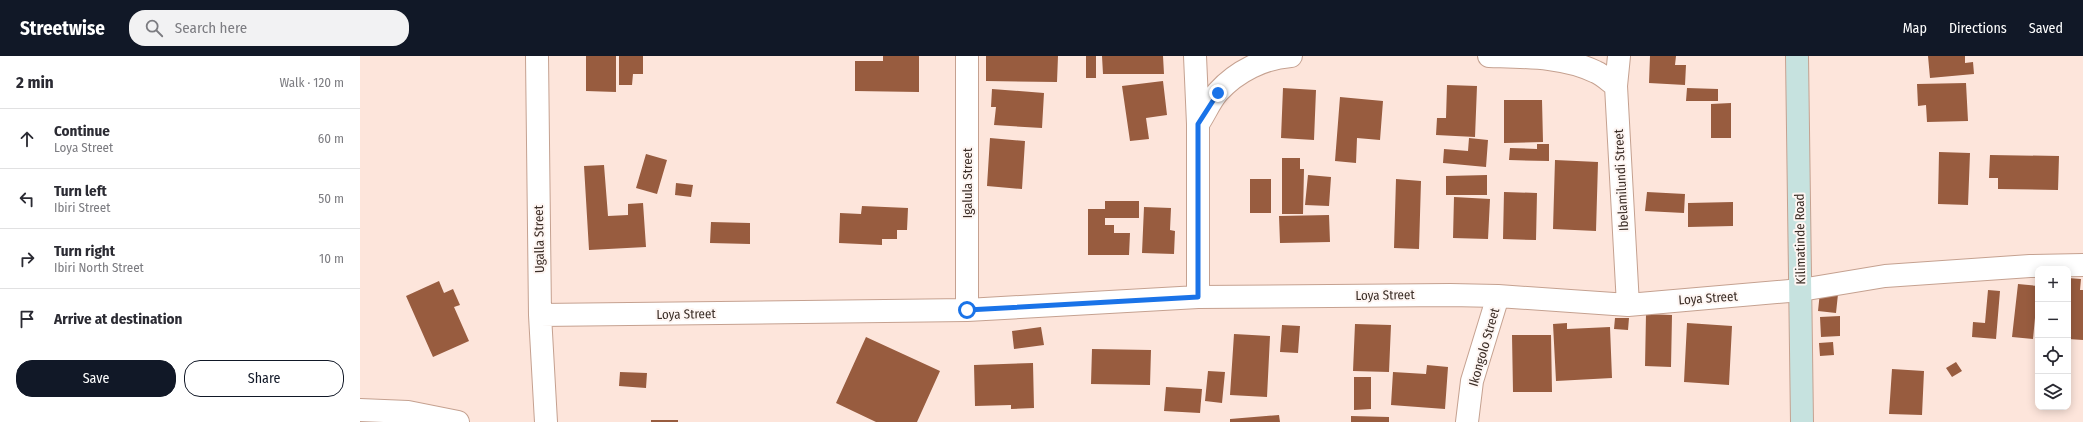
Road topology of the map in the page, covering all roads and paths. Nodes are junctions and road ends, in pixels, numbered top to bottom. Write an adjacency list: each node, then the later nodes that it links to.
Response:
1 (537, 56): 16 (street, Ugalla Street)
2 (967, 56): 15 (street, Igalula Street)
3 (1195, 56): 9 (street)
4 (1291, 56): 9 (street)
5 (1489, 56): 8 (street)
6 (1619, 56): 8 (street, Ibelamilundi Street)
7 (1797, 56): 11 (main road, Kilimatinde Road)
8 (1616, 86): 14 (street, Ibelamilundi Street)
9 (1198, 124): 13 (street)
10 (2083, 265): 11 (street, Loya Street)
11 (1801, 290): 14 (street, Loya Street); 21 (main road, Kilimatinde Road)
12 (1498, 296): 13 (street, Loya Street); 14 (street, Loya Street); 20 (street, Ikongolo Street)
13 (1198, 297): 15 (street, Loya Street)
14 (1628, 305)
15 (967, 310): 16 (street, Loya Street)
16 (540, 315): 19 (street, Ugalla Street)
17 (360, 410): 18 (street)
18 (458, 422)
19 (546, 422)
20 (1467, 422)
21 (1802, 422)

